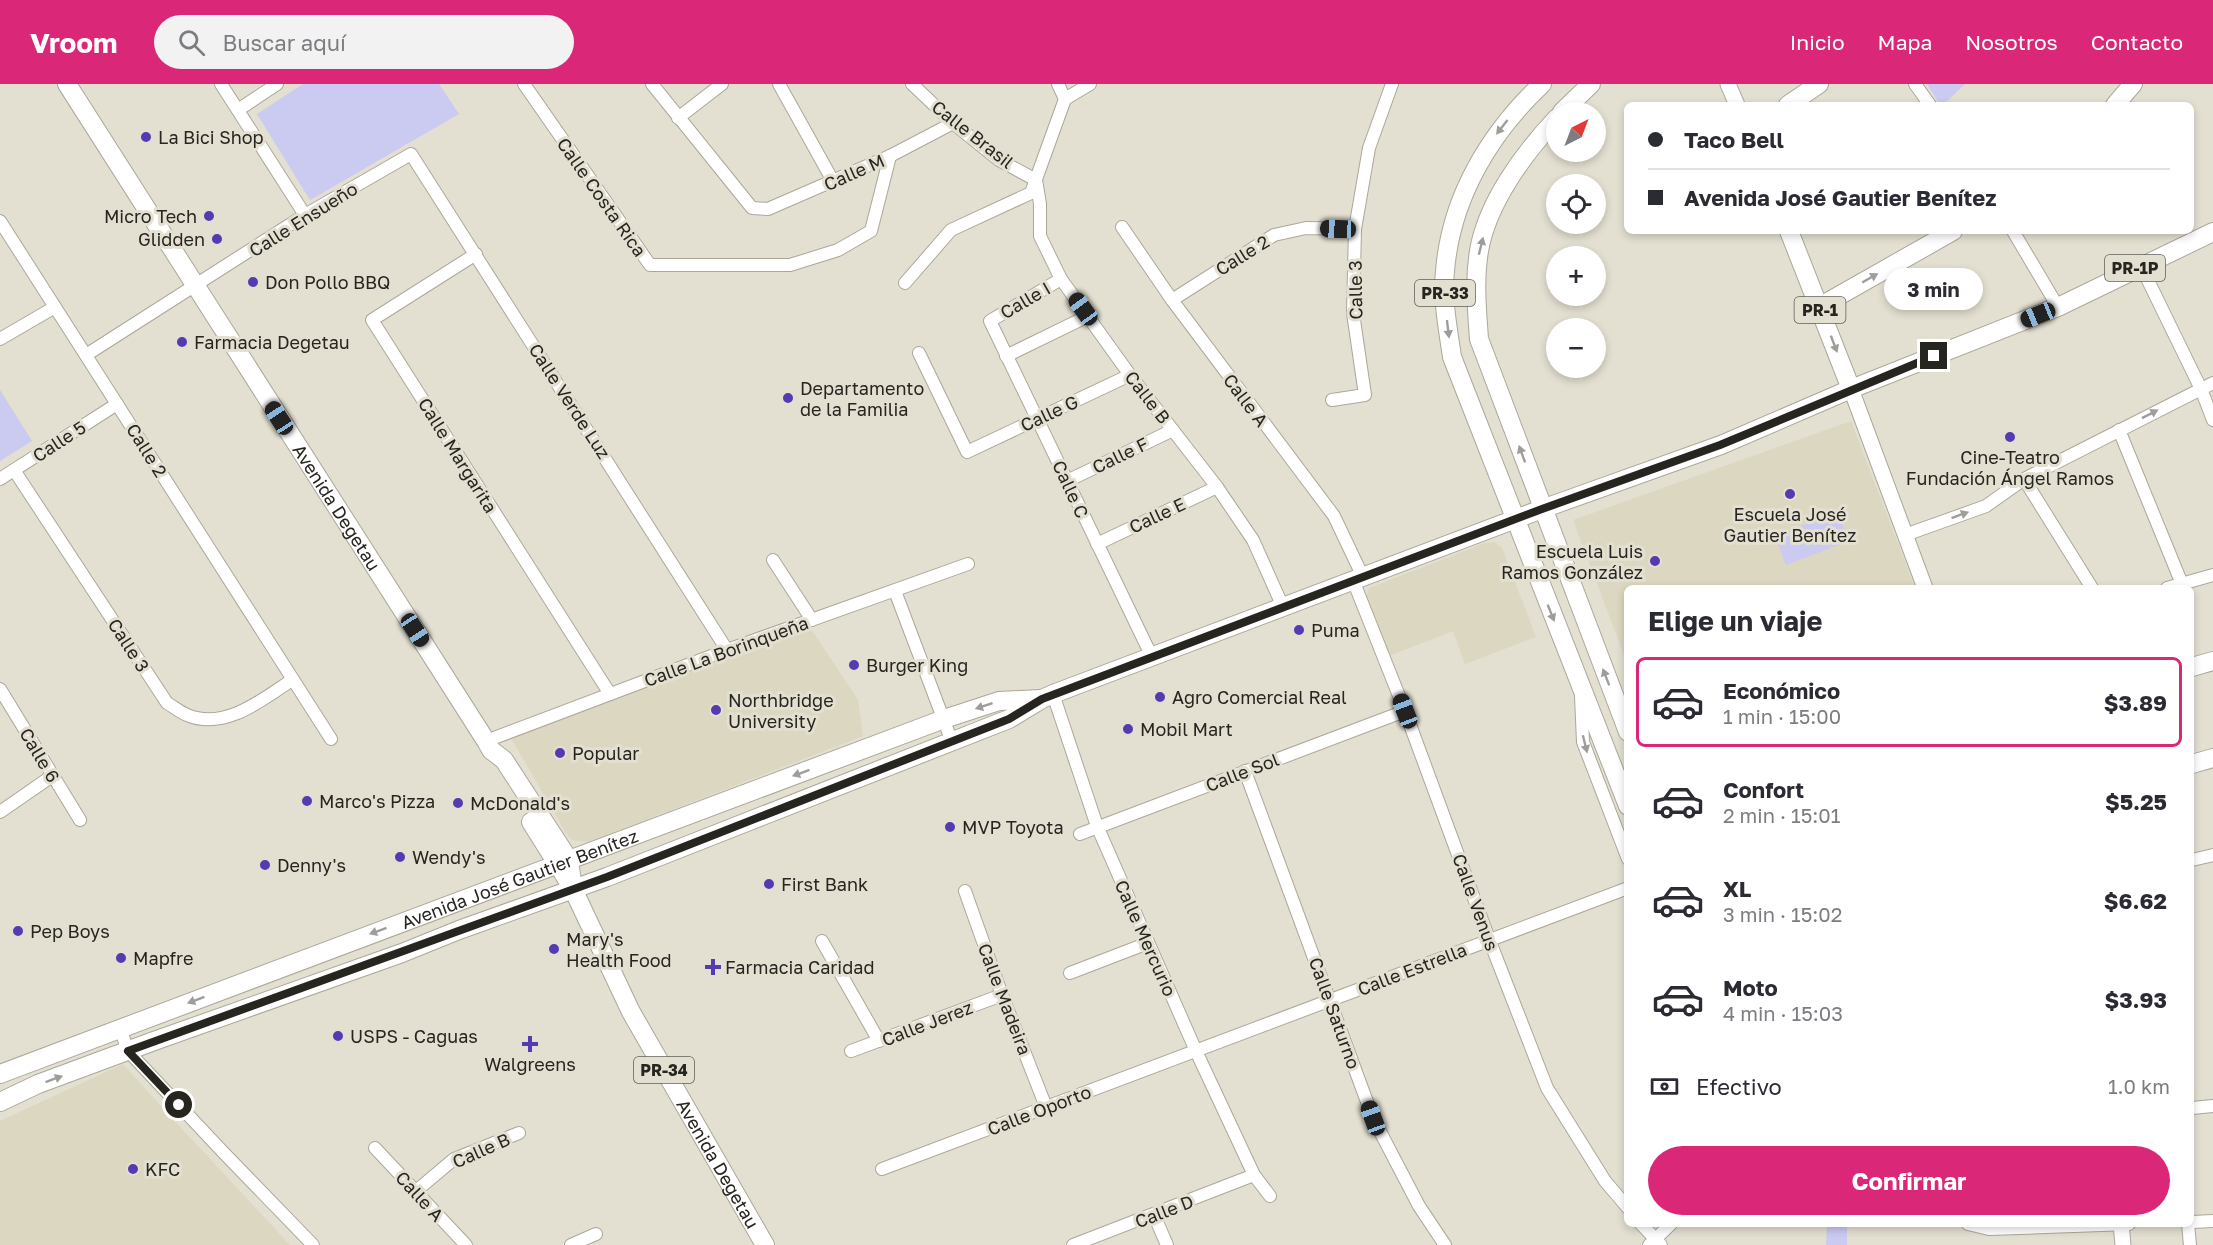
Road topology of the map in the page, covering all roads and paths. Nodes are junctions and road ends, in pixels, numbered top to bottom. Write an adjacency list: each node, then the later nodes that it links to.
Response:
1 (67, 84): 44 (main road, Avenida Degetau / PR-34)
2 (221, 84): 24 (street)
3 (277, 84): 24 (street)
4 (524, 84): 29 (street, Calle Costa Rica)
5 (652, 84): 25 (street)
6 (722, 84): 25 (street)
7 (779, 84): 31 (street)
8 (912, 84): 26 (street, Calle Brasil)
9 (1058, 84): 18 (street)
10 (1090, 84): 18 (street)
11 (1392, 84): 35 (street, Calle 3)
12 (1542, 84): 71 (main road, PR-33, one-way to 71)
13 (1591, 84): 19 (main road)
14 (1728, 84): 20 (street)
15 (1819, 84): 21 (main road)
16 (1915, 84): 22 (street)
17 (2133, 84): 23 (main road)
18 (1065, 99): 30 (street)
19 (1572, 102)
20 (1736, 102)
21 (1792, 102)
22 (1928, 102)
23 (2118, 102)
24 (238, 110): 32 (street)
25 (678, 118): 31 (street, Calle M)
26 (953, 123): 29 (street, Calle M); 30 (street, Calle Brasil)
27 (1546, 130): 70 (main road, PR-33, one-way to 27)
28 (411, 154): 32 (street, Calle Ensueño); 40 (street, Calle Verde Luz)
29 (890, 156): 31 (street, Calle M)
30 (1036, 180): 42 (street, Calle B); 43 (street)
31 (833, 181)
32 (306, 215): 44 (street, Calle Ensueño)
33 (0, 220): 46 (street, Calle 2)
34 (1122, 227): 45 (street, Calle A)
35 (1354, 229): 45 (street, Calle 2); 59 (street, Calle 3)
36 (2213, 232): 41 (main road, Avenida José Gautier Benítez / PR-1P)
37 (1790, 234): 47 (main road, PR-1)
38 (1948, 234): 47 (main road, PR-1, one-way to 38)
39 (2015, 234): 48 (street)
40 (476, 254): 85 (street, Calle Verde Luz); 92 (street, Calle Margarita)
41 (2141, 266): 48 (main road, Avenida José Gautier Benítez / PR-1P); 57 (street)
42 (1061, 279): 49 (street, Calle B); 50 (street, Calle I)
43 (905, 283)
44 (196, 286): 53 (street, Calle Ensueño); 99 (main road, Avenida Degetau / PR-34)
45 (1172, 300): 77 (street, Calle A)
46 (55, 307): 51 (street); 53 (street, Calle 2)
47 (1819, 307): 58 (main road, PR-1, one-way to 58)
48 (2058, 307): 58 (main road, Avenida José Gautier Benítez / PR-1P)
49 (1088, 316): 54 (street); 55 (street, Calle B)
50 (990, 321): 54 (street, Calle C)
51 (0, 339)
52 (919, 353): 61 (street, Calle G)
53 (86, 355): 60 (street, Calle 2)
54 (1006, 356): 61 (street, Calle C)
55 (1130, 375): 61 (street, Calle G); 63 (street, Calle B)
56 (2213, 383): 57 (street)
57 (2200, 388): 62 (street); 64 (street, one-way to 57)
58 (1851, 389): 70 (main road, Avenida José Gautier Benítez); 72 (street)
59 (1332, 400)
60 (117, 404): 65 (street, Calle 5); 89 (street, Calle 2)
61 (1038, 418): 68 (street, Calle C)
62 (2213, 420)
63 (1173, 430): 68 (street, Calle F); 69 (street, Calle B)
64 (2120, 430): 66 (street); 78 (street)
65 (14, 470): 67 (street, Calle 5); 89 (street, Calle 3)
66 (2024, 478): 72 (street, one-way to 66); 80 (street)
67 (0, 479)
68 (1067, 481): 73 (street, Calle C)
69 (1217, 487): 73 (street, Calle E); 83 (street, Calle B)
70 (1542, 509): 71 (main road, Avenida José Gautier Benítez); 96 (main road, PR-33, one-way to 70)
71 (1515, 519): 77 (main road, Avenida José Gautier Benítez); 90 (main road, PR-33, one-way to 90)
72 (1905, 535): 79 (street)
73 (1096, 543): 86 (street, Calle C)
74 (773, 560): 84 (street)
75 (968, 564): 82 (street, Calle La Borinqueña)
76 (2213, 575): 78 (street)
77 (1358, 579): 83 (main road, Avenida José Gautier Benítez); 94 (street, Calle Venus)
78 (2182, 584): 81 (street)
79 (1923, 585)
80 (2090, 585)
81 (2178, 585)
82 (895, 591): 84 (street, Calle La Borinqueña); 95 (street)
83 (1283, 607): 86 (main road, Avenida José Gautier Benítez)
84 (812, 620): 85 (street, Calle La Borinqueña)
85 (727, 650): 92 (street, Calle La Borinqueña)
86 (1152, 657): 93 (main road, Avenida José Gautier Benítez)
87 (2213, 661): 88 (main road)
88 (2194, 666)
89 (292, 680): 97 (street, Calle 2)
90 (1580, 686): 104 (main road, PR-33); 110 (street, one-way to 110)
91 (0, 689): 103 (street, Calle 6)
92 (610, 694): 99 (street, Calle La Borinqueña)
93 (1048, 696): 95 (main road, Avenida José Gautier Benítez, one-way to 95); 98 (main road, Avenida José Gautier Benítez); 108 (street, Calle Mercurio)
94 (1405, 711): 102 (street, Calle Sol); 118 (street, Calle Venus)
95 (944, 719): 98 (street); 113 (main road, Avenida José Gautier Benítez, one-way to 113)
96 (1624, 722)
97 (331, 739)
98 (952, 742): 115 (main road, Avenida José Gautier Benítez)
99 (488, 746): 105 (main road, Avenida Degetau / PR-34); 113 (main road, Avenida Degetau / PR-34)
100 (2213, 759): 101 (main road)
101 (2194, 764)
102 (1245, 771): 108 (street, Calle Sol); 123 (street, Calle Saturno)
103 (52, 776): 106 (street); 107 (street, Calle 6)
104 (1624, 796)
105 (524, 811): 113 (main road, Avenida Degetau / PR-34); 114 (main road)
106 (0, 812)
107 (80, 820)
108 (1097, 826): 109 (street, Calle Sol); 120 (street, Calle Mercurio)
109 (1080, 834)
110 (1624, 849)
111 (2213, 855): 112 (street)
112 (2194, 860)
113 (562, 862): 114 (main road, Avenida José Gautier Benítez); 115 (main road, Avenida Degetau / PR-34)
114 (524, 876): 124 (main road, Avenida José Gautier Benítez, one-way to 124)
115 (573, 889): 126 (main road, Avenida José Gautier Benítez); 155 (main road, Avenida Degetau / PR-34)
116 (1624, 889): 118 (street, Calle Estrella)
117 (965, 891): 122 (street, Calle Madeira)
118 (1489, 939): 123 (street, Calle Estrella); 140 (street, Calle Venus)
119 (822, 942): 125 (street)
120 (1148, 943): 121 (street); 128 (street, Calle Mercurio)
121 (1070, 973)
122 (1002, 995): 125 (street, Calle Jerez); 132 (street, Calle Madeira)
123 (1330, 1001): 128 (street, Calle Estrella); 158 (street, Calle Saturno)
124 (120, 1029): 126 (street); 129 (main road, Avenida José Gautier Benítez)
125 (879, 1041): 127 (street, Calle Jerez)
126 (128, 1051): 130 (main road, Avenida José Gautier Benítez, one-way to 126); 152 (street)
127 (851, 1051)
128 (1196, 1052): 132 (street, Calle Oporto); 137 (street, Calle Mercurio)
129 (0, 1074)
130 (0, 1102)
131 (2213, 1106): 133 (street)
132 (1046, 1107): 136 (street, Calle Oporto)
133 (2194, 1108)
134 (519, 1133): 138 (street, Calle B)
135 (375, 1148): 138 (street, Calle A)
136 (882, 1169)
137 (1254, 1175): 139 (street, Calle Mercurio); 141 (street, Calle D)
138 (416, 1191): 153 (street, Calle A)
139 (1270, 1196)
140 (1624, 1203)
141 (1154, 1215): 156 (street, Calle D); 157 (street)
142 (2213, 1221): 143 (street)
143 (2194, 1223)
144 (1643, 1227): 151 (street)
145 (1668, 1227): 151 (street)
146 (1981, 1227): 147 (street)
147 (2042, 1227)
148 (2121, 1227): 159 (street)
149 (2190, 1227): 160 (street)
150 (596, 1234): 154 (street)
151 (1655, 1243)
152 (313, 1245)
153 (466, 1245)
154 (571, 1245)
155 (765, 1245)
156 (1073, 1245)
157 (1167, 1245)
158 (1445, 1245)
159 (2123, 1245)
160 (2190, 1245)

